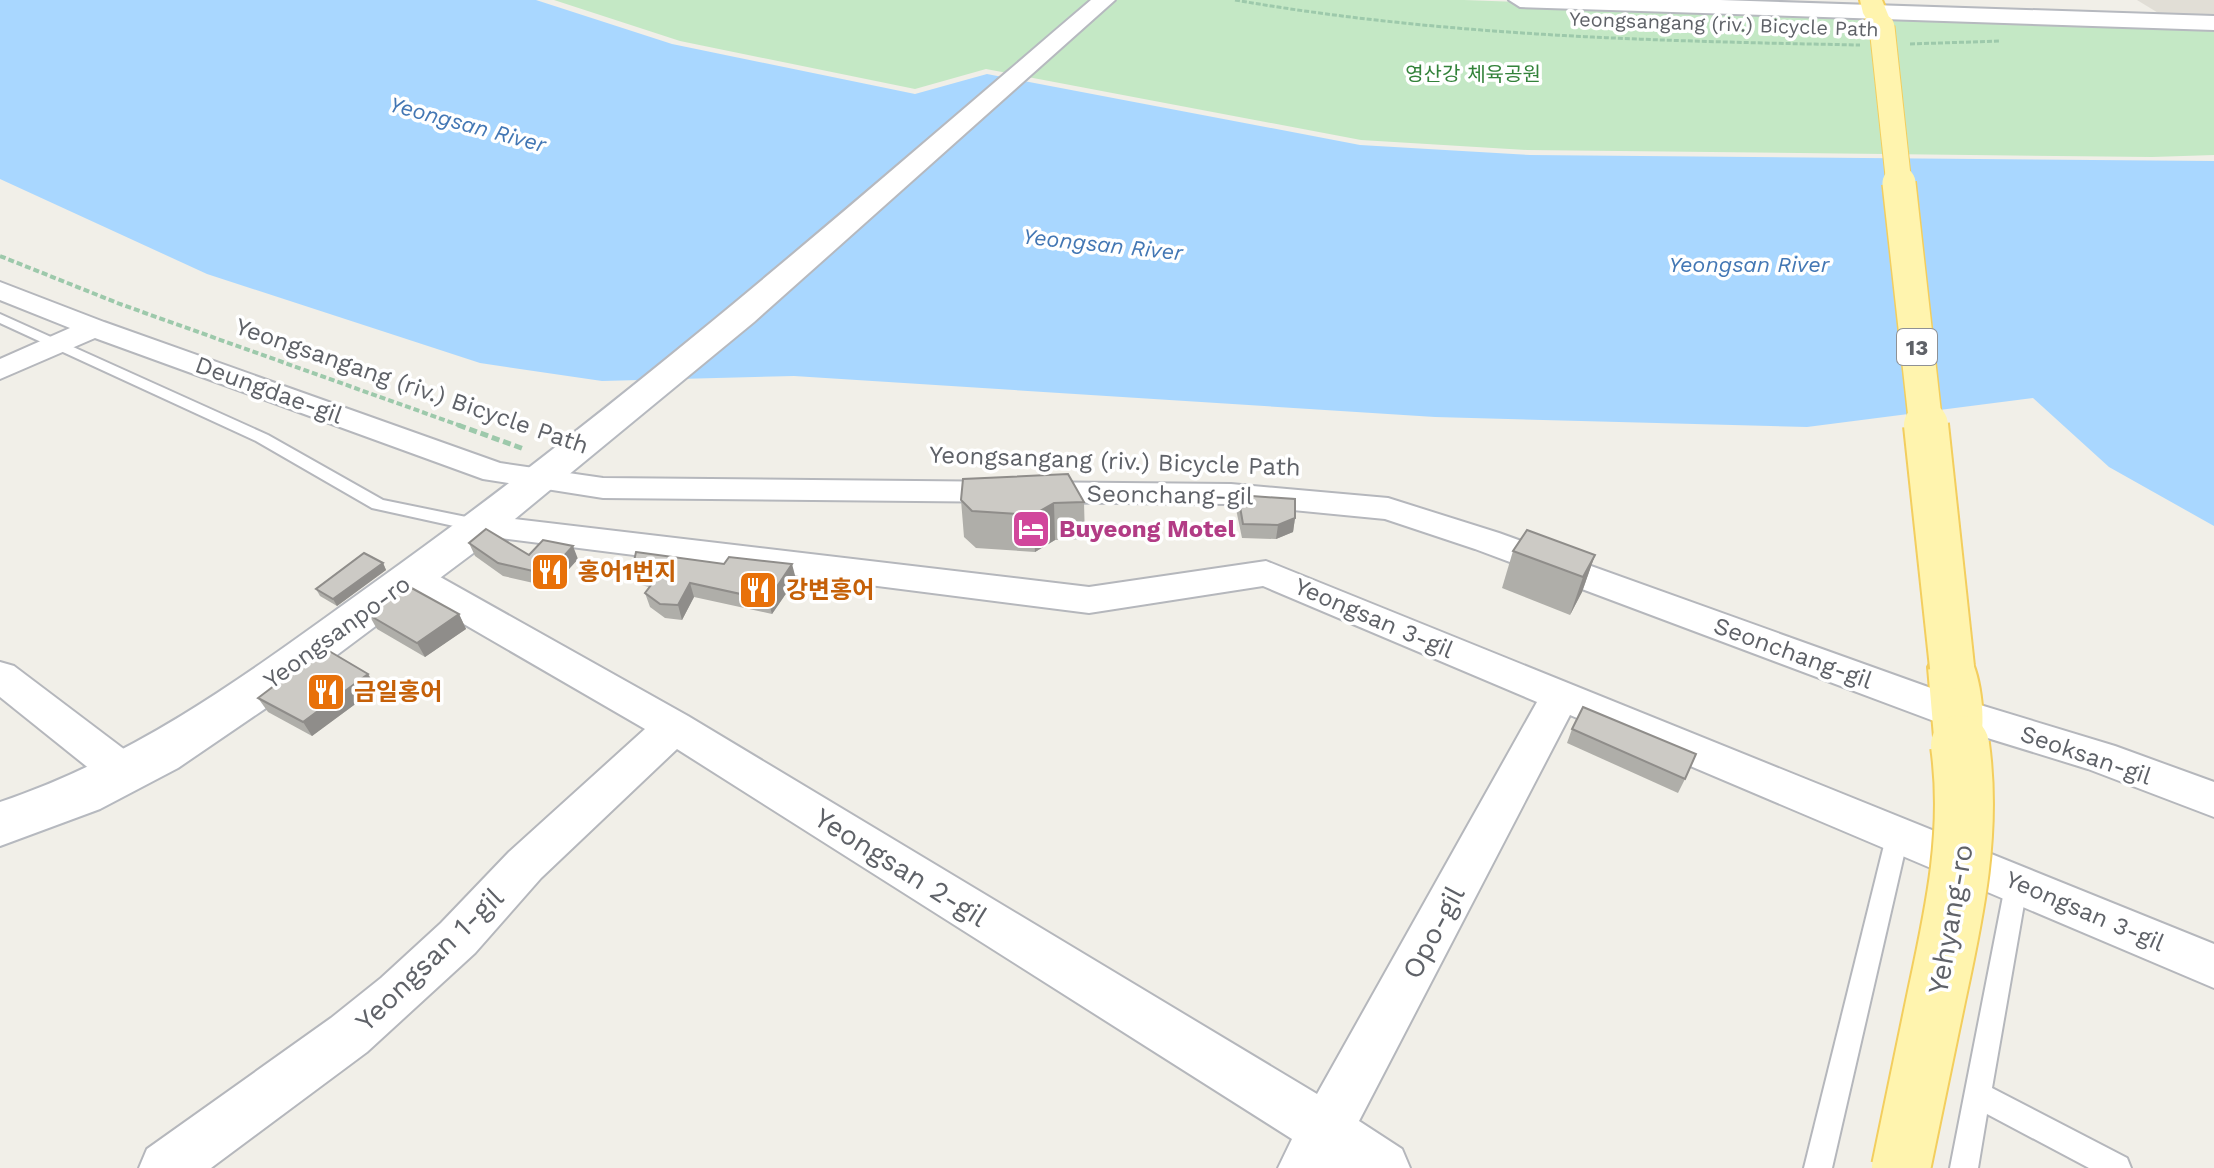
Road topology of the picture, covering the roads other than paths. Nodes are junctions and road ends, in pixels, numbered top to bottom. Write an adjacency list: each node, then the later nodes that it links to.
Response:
1 (1104, 0): 10 (street, Yeongsanpo-ro)
2 (1520, 0): 4 (street)
3 (2214, 23): 4 (street)
4 (1881, 26): 15 (main road, 13, bridge)
5 (0, 290): 7 (street, Deungdae-gil)
6 (0, 318): 8 (lane)
7 (94, 328): 8 (street); 10 (street, Deungdae-gil)
8 (58, 344): 9 (street); 11 (lane)
9 (0, 370)
10 (559, 465): 11 (street, Yeongsanpo-ro); 15 (street, Seonchang-gil)
11 (481, 526): 12 (street, Yeongsanpo-ro); 14 (street, Yeongsan 3-gil)
12 (413, 578): 16 (street, Yeongsan 2-gil); 17 (street, Yeongsanpo-ro)
13 (0, 676): 17 (street)
14 (1560, 696): 20 (street, Yeongsan 3-gil); 24 (street, Opo-gil)
15 (1956, 706): 18 (street, Seoksan-gil); 28 (main road, Yehyang-ro / 13, bridge)
16 (674, 727): 24 (street, Yeongsan 2-gil); 25 (street, Yeongsan 1-gil)
17 (126, 774): 19 (street, Yeongsanpo-ro)
18 (2214, 800)
19 (0, 824)
20 (1898, 833): 21 (street, Yeongsan 3-gil); 27 (lane)
21 (2017, 881): 22 (street, Yeongsan 3-gil); 23 (lane)
22 (2214, 966)
23 (1978, 1095): 29 (lane); 30 (lane)
24 (1316, 1149): 26 (street, Yeongsan 2-gil)
25 (166, 1168)
26 (1383, 1168)
27 (1818, 1168)
28 (1901, 1168)
29 (1964, 1168)
30 (2117, 1168)

